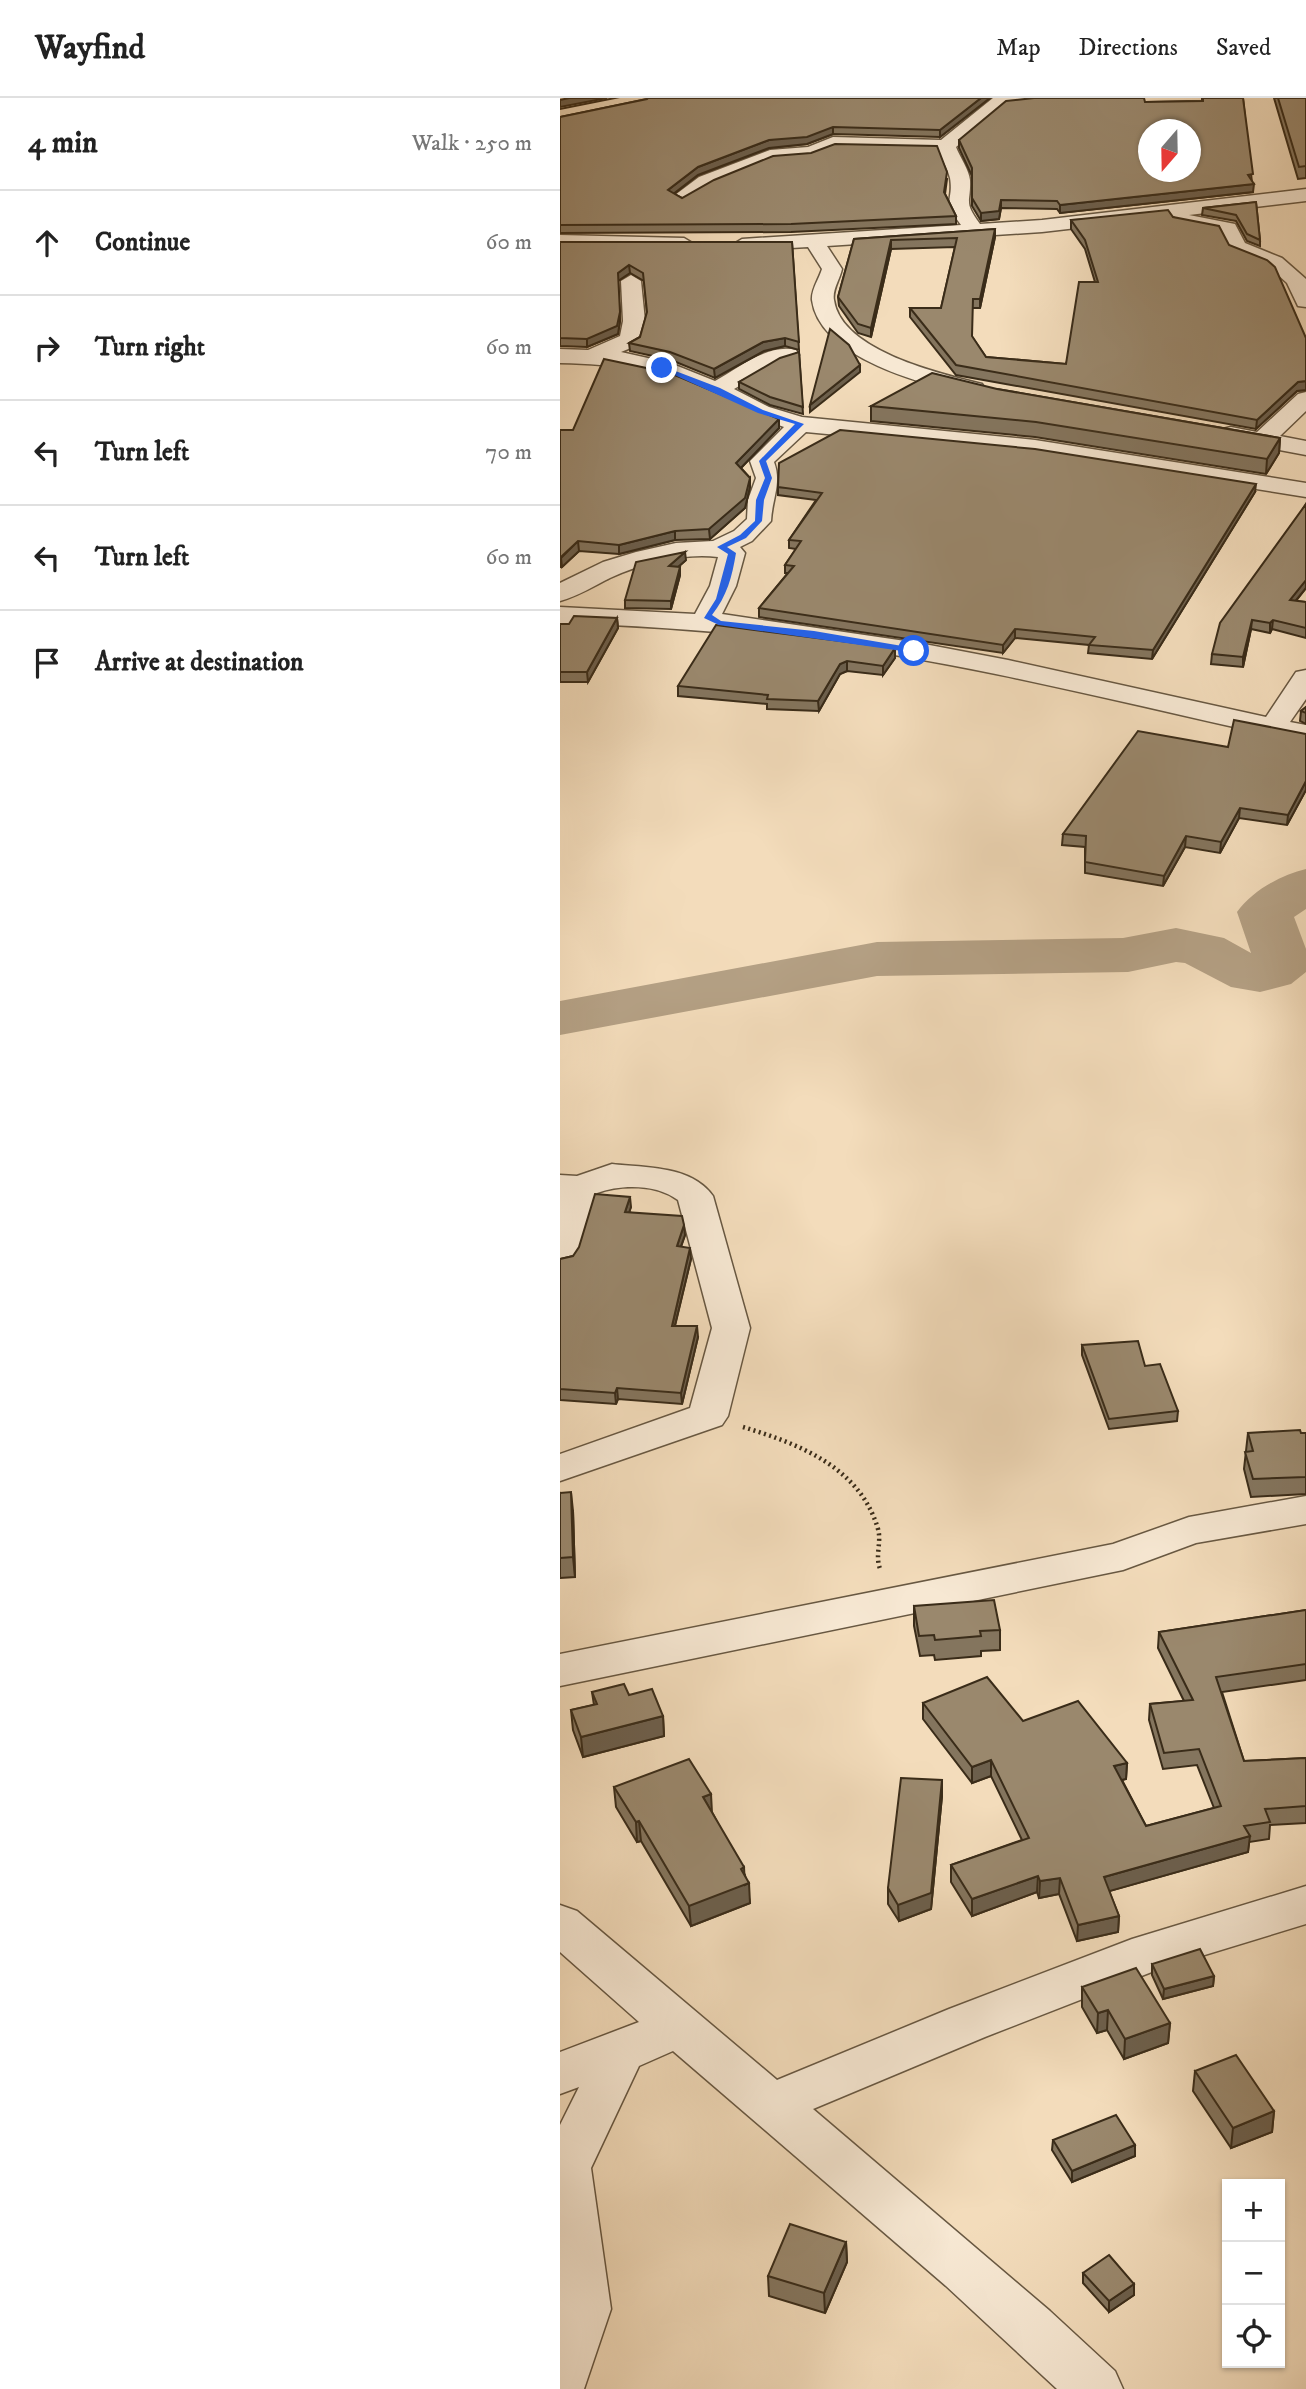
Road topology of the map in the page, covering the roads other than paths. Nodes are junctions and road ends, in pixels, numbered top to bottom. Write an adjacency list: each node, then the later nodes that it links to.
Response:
1 (647, 98): 3 (main road)
2 (1034, 98): 4 (street)
3 (560, 116)
4 (946, 146): 6 (street); 8 (street)
5 (1306, 195): 7 (street)
6 (681, 198)
7 (1132, 214): 8 (street); 14 (street)
8 (975, 231): 10 (street)
9 (560, 241): 11 (street)
10 (814, 241): 12 (street); 19 (street)
11 (699, 244)
12 (727, 245)
13 (631, 281): 17 (street)
14 (1306, 302)
15 (788, 355): 18 (street)
16 (560, 356): 17 (street)
17 (593, 356): 18 (street)
18 (717, 390): 21 (street)
19 (1000, 393)
20 (1306, 399): 23 (street)
21 (800, 424): 25 (street); 26 (street)
22 (1208, 430): 23 (street)
23 (1262, 440): 24 (street)
24 (1306, 448)
25 (1306, 489)
26 (721, 547): 27 (street); 29 (street)
27 (560, 593)
28 (560, 615): 29 (street)
29 (719, 623): 31 (street)
30 (1306, 678): 31 (street)
31 (1273, 727): 32 (street)
32 (1306, 734)
33 (570, 1186): 34 (street); 35 (street)
34 (560, 1256)
35 (560, 1468)
36 (1306, 1510): 37 (street)
37 (560, 1670)
38 (1306, 1905): 43 (street)
39 (560, 1924): 40 (street)
40 (676, 2027): 41 (street); 43 (street)
41 (621, 2052): 42 (street); 44 (street)
42 (560, 2073)
43 (770, 2105): 45 (street)
44 (560, 2382)
45 (1095, 2389)

